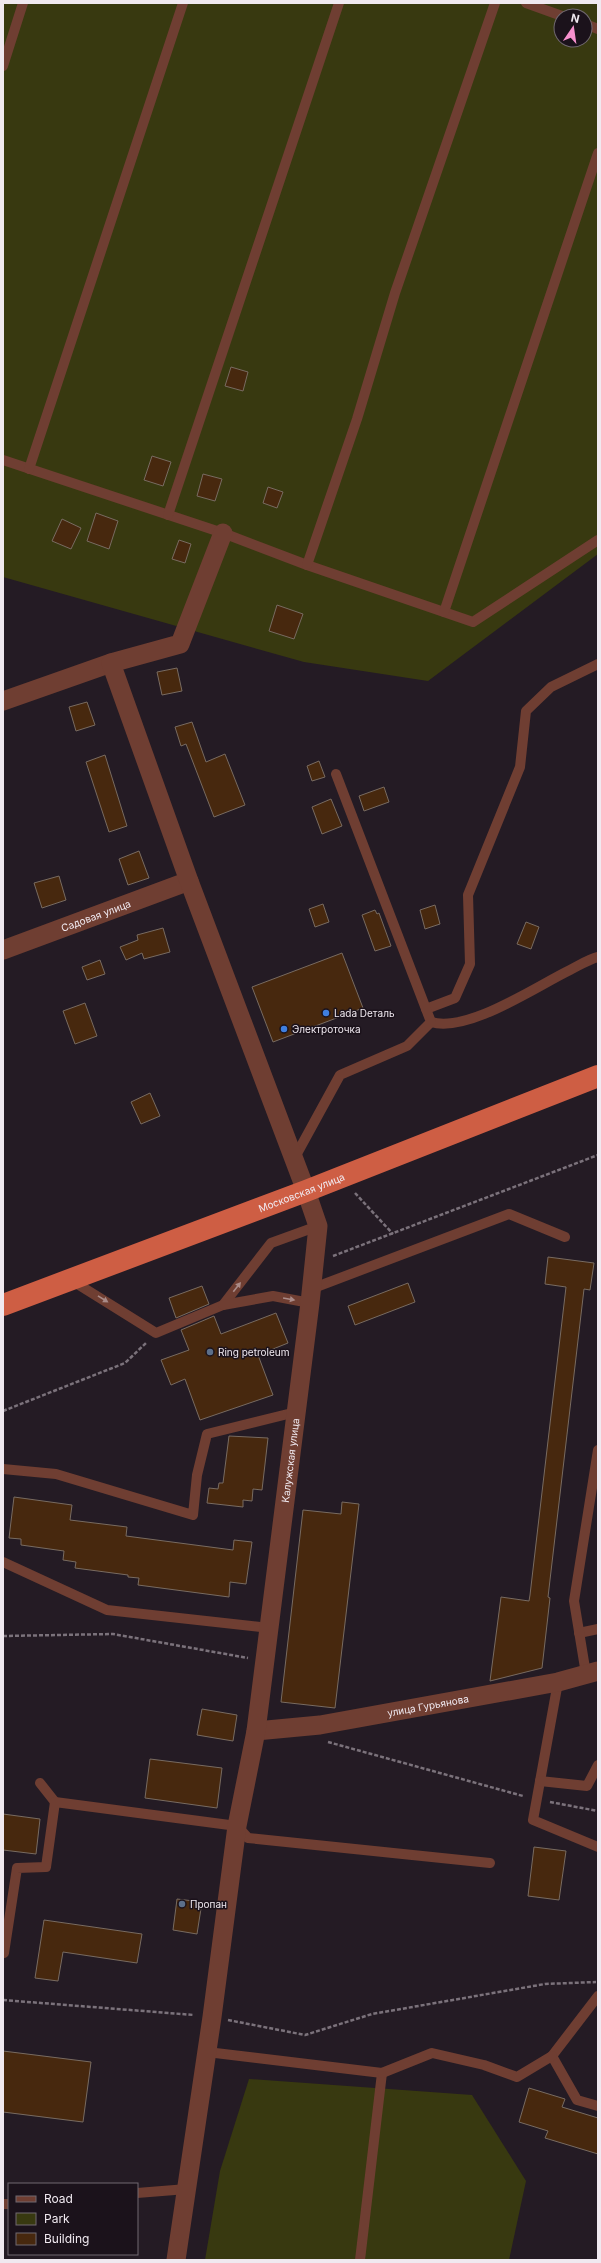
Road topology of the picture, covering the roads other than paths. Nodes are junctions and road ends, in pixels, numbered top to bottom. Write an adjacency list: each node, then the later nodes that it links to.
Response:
1 (23, 3): 7 (lane)
2 (183, 3): 10 (lane)
3 (339, 3): 11 (lane)
4 (495, 3): 14 (lane)
5 (526, 3): 6 (lane)
6 (553, 13)
7 (3, 66)
8 (598, 153): 15 (lane)
9 (3, 460): 10 (lane)
10 (29, 469): 11 (lane)
11 (168, 515): 12 (lane)
12 (224, 533): 14 (lane); 16 (street)
13 (598, 540): 15 (lane)
14 (307, 565): 15 (lane)
15 (444, 612)
16 (111, 662): 18 (street); 20 (street, Калужская улица)
17 (598, 664): 23 (lane)
18 (3, 701)
19 (336, 774): 23 (lane)
20 (189, 881): 21 (street, Садовая улица); 26 (street, Калужская улица)
21 (3, 950)
22 (598, 957): 24 (lane)
23 (426, 1009): 24 (lane)
24 (431, 1022): 26 (lane)
25 (598, 1076): 27 (highway, Московская улица)
26 (294, 1159): 27 (street, Калужская улица)
27 (306, 1191): 28 (street, Калужская улица); 30 (highway, Московская улица)
28 (318, 1226): 31 (street, Калужская улица); 33 (lane, one-way to 28)
29 (565, 1237): 31 (lane)
30 (70, 1279): 32 (highway, Московская улица); 33 (lane, one-way to 33)
31 (311, 1296): 33 (lane, one-way to 31); 34 (street, Калужская улица)
32 (3, 1305)
33 (223, 1305)
34 (296, 1412): 36 (lane); 38 (street, Калужская улица)
35 (598, 1450): 40 (lane)
36 (3, 1469)
37 (3, 1562): 38 (lane)
38 (269, 1628): 43 (street, Калужская улица)
39 (598, 1629): 40 (lane)
40 (579, 1633): 41 (lane)
41 (592, 1673): 42 (street, улица Гурьянова)
42 (558, 1682): 43 (street, улица Гурьянова); 45 (lane)
43 (256, 1731): 48 (street, Калужская улица)
44 (598, 1765): 45 (lane)
45 (540, 1781): 49 (lane)
46 (40, 1783): 47 (lane)
47 (55, 1802): 48 (lane); 51 (lane)
48 (237, 1826): 50 (lane); 53 (street, Калужская улица)
49 (598, 1847)
50 (490, 1863)
51 (4, 1953)
52 (598, 1996): 54 (lane)
53 (207, 2052): 55 (lane); 57 (street, Калужская улица)
54 (552, 2056): 55 (lane); 56 (lane)
55 (382, 2073): 60 (lane)
56 (598, 2106)
57 (186, 2189): 58 (lane); 59 (street, Калужская улица)
58 (138, 2193)
59 (176, 2260)
60 (360, 2260)

